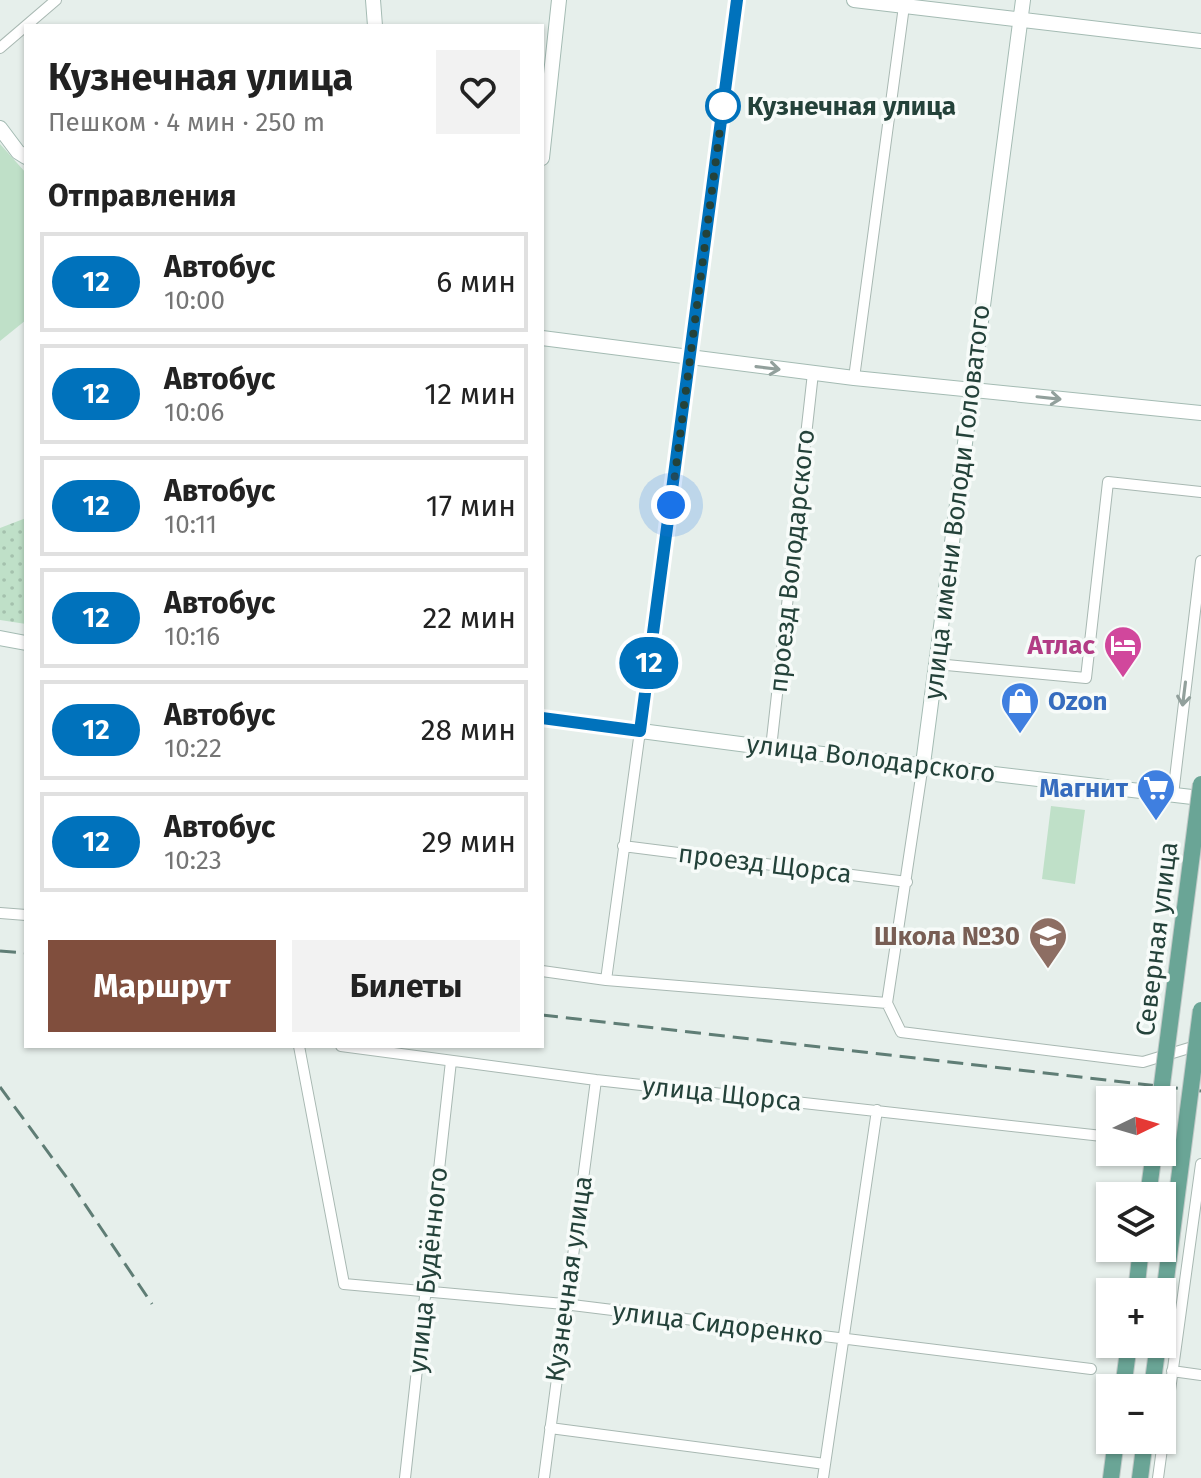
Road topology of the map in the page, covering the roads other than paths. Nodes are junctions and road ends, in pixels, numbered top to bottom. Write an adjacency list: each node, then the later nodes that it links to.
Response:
1 (56, 0): 9 (street)
2 (373, 0): 10 (street)
3 (559, 0): 15 (street)
4 (737, 0): 18 (street)
5 (854, 0): 7 (street)
6 (1023, 0): 8 (street, улица имени Володи Головатого)
7 (904, 6): 8 (street); 20 (street)
8 (1020, 20): 12 (street); 21 (street, улица имени Володи Головатого)
9 (28, 24)
10 (375, 24)
11 (24, 27): 13 (street)
12 (1201, 41)
13 (0, 48)
14 (0, 128): 16 (street)
15 (544, 139)
16 (24, 156)
17 (544, 338): 18 (street)
18 (690, 358): 19 (street, one-way to 19); 29 (street)
19 (813, 373): 20 (street); 30 (street, проезд Володарского)
20 (854, 378): 21 (street)
21 (971, 390): 22 (street, one-way to 22); 27 (street, улица имени Володи Головатого)
22 (1201, 413)
23 (1201, 492): 27 (street)
24 (1201, 561): 33 (street, one-way to 33)
25 (0, 638): 26 (street)
26 (24, 643)
27 (936, 664): 31 (street, улица имени Володи Головатого)
28 (544, 718): 29 (street, улица Володарского)
29 (640, 731): 30 (street, улица Володарского); 35 (street)
30 (771, 748): 31 (street, улица Володарского)
31 (923, 764): 33 (street, улица Володарского); 36 (street, улица имени Володи Головатого)
32 (1201, 784): 48 (main road, Северная улица, bridge)
33 (1173, 795): 34 (street, улица Володарского)
34 (1201, 798)
35 (623, 846): 36 (street, проезд Щорса); 40 (street)
36 (907, 882): 41 (street, улица имени Володи Головатого)
37 (0, 913): 38 (street)
38 (24, 915)
39 (544, 971): 40 (street)
40 (606, 980): 41 (street)
41 (887, 1003): 43 (street)
42 (1201, 1010): 52 (main road, Северная улица, bridge)
43 (1201, 1045)
44 (299, 1048): 53 (street, улица Сидоренко)
45 (356, 1048): 46 (street, улица Щорса)
46 (451, 1061): 47 (street, улица Щорса); 53 (street, улица Будённого)
47 (596, 1080): 49 (street, улица Щорса); 54 (street, Кузнечная улица)
48 (1162, 1086)
49 (877, 1110): 50 (street, улица Щорса); 55 (street)
50 (1096, 1135)
51 (1201, 1164): 57 (street)
52 (1166, 1278)
53 (425, 1290): 54 (street, улица Сидоренко); 63 (street, улица Будённого)
54 (564, 1304): 55 (street, улица Сидоренко); 59 (street, Кузнечная улица)
55 (843, 1340): 56 (street, улица Сидоренко); 62 (street)
56 (1091, 1369)
57 (1172, 1371): 58 (street); 68 (street)
58 (1201, 1375)
59 (550, 1428): 62 (street); 64 (street, Кузнечная улица)
60 (1114, 1454): 66 (main road)
61 (1143, 1454): 67 (main road)
62 (825, 1464): 65 (street)
63 (405, 1478)
64 (544, 1478)
65 (823, 1478)
66 (1111, 1478)
67 (1140, 1478)
68 (1158, 1478)

